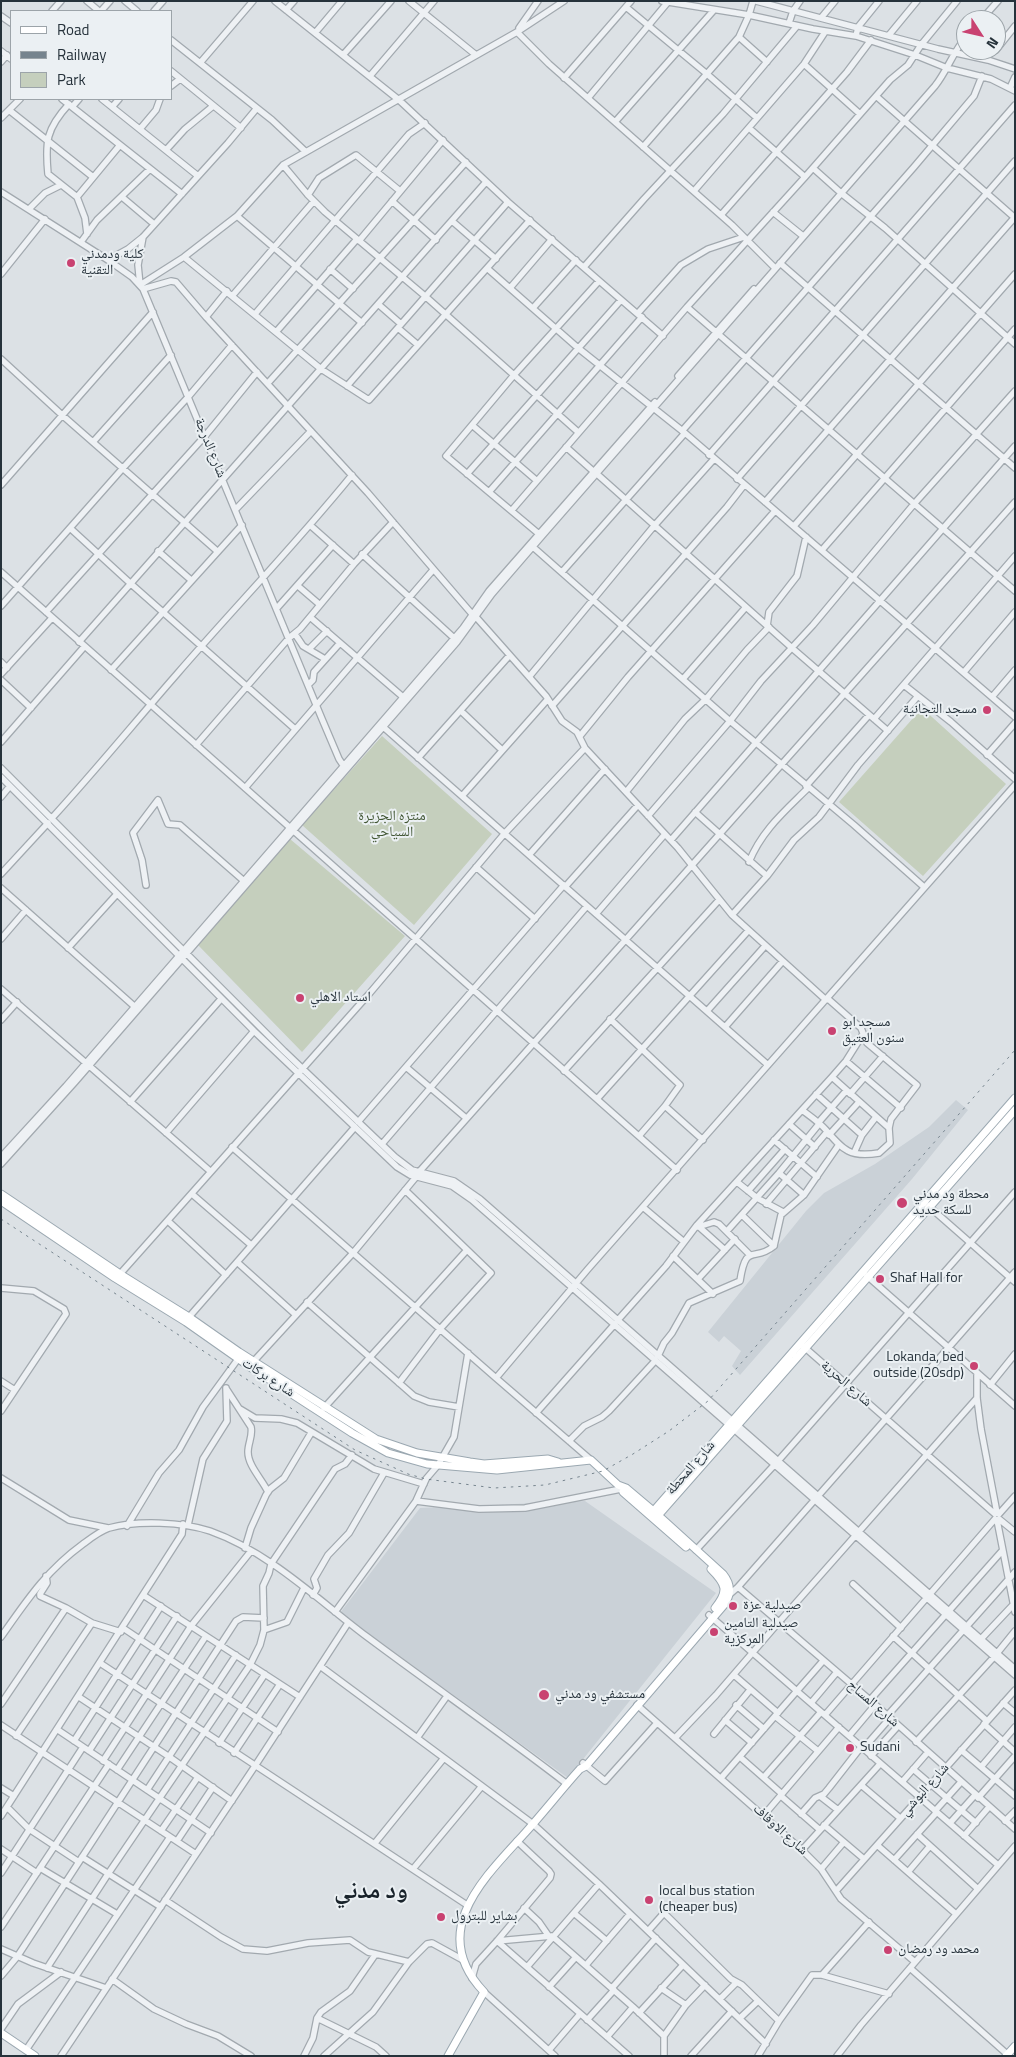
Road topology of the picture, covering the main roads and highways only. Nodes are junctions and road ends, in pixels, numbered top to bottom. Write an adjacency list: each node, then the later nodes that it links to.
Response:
1 (1015, 1098): 5 (main road)
2 (1015, 1110): 5 (main road)
3 (1, 1194): 6 (main road, شارع بركات)
4 (1, 1201): 6 (main road, شارع بركات)
5 (927, 1205): 7 (main road, شارع المحطة)
6 (564, 1463): 7 (main road, شارع بركات)
7 (654, 1515): 8 (main road); 8 (main road)
8 (727, 1594): 9 (main road)
9 (656, 1680): 10 (main road); 10 (main road)
10 (583, 1766): 15 (main road)
11 (1, 2033): 14 (main road)
12 (1015, 2046): 13 (main road)
13 (1007, 2055)
14 (35, 2056)
15 (448, 2056)

